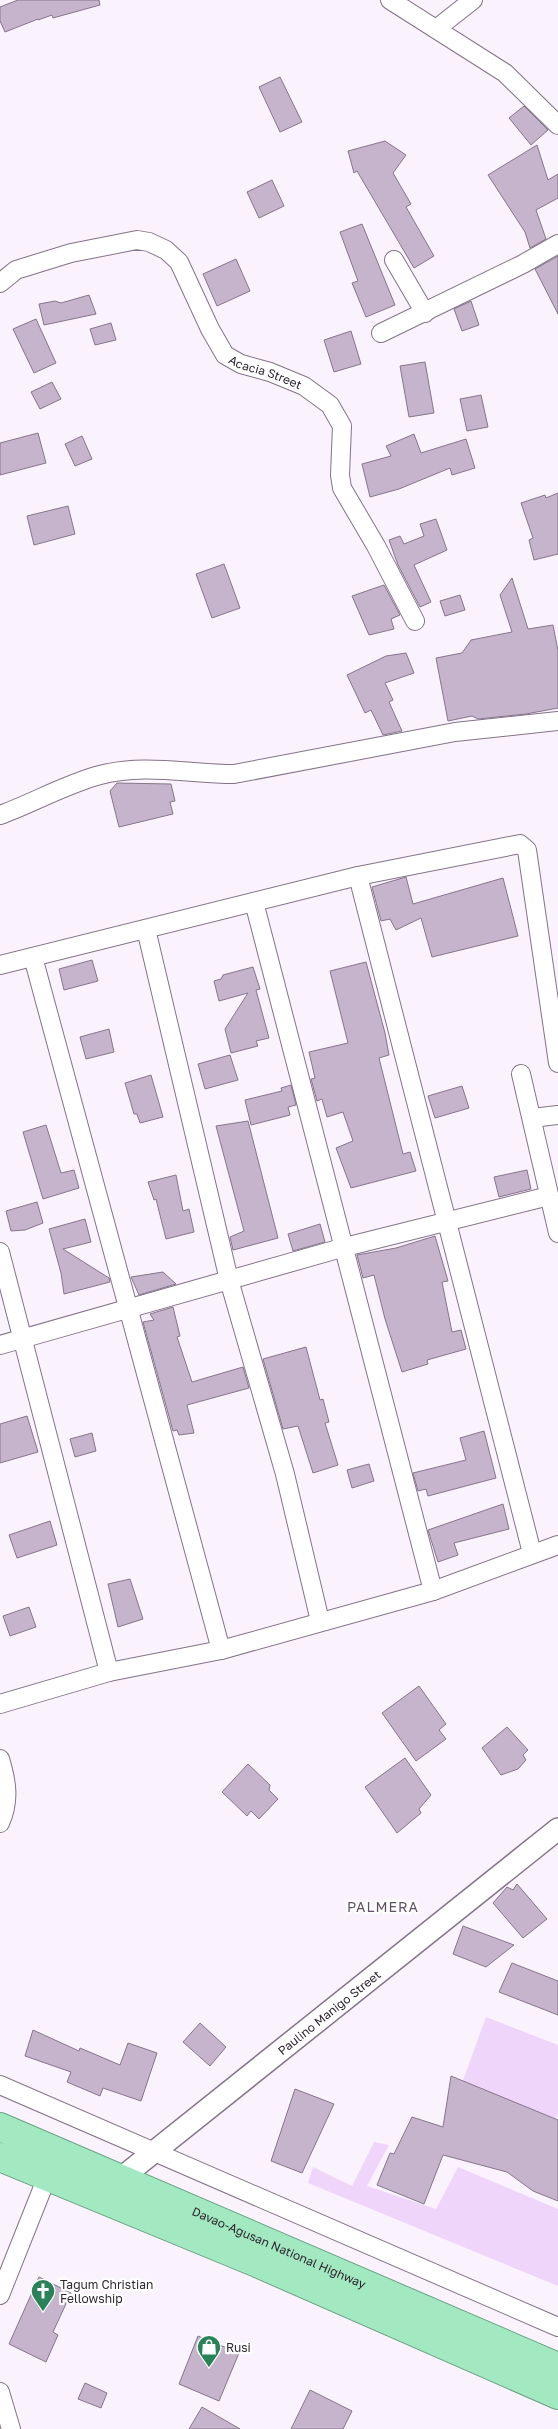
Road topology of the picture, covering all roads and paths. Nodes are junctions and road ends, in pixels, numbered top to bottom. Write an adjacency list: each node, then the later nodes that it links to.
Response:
1 (390, 0): 3 (street)
2 (473, 0): 3 (street)
3 (436, 29): 4 (street)
4 (554, 117)
5 (558, 244): 8 (street)
6 (394, 260): 8 (street)
7 (0, 283): 10 (street, Acacia Street)
8 (425, 313): 9 (street)
9 (381, 333)
10 (416, 621)
11 (558, 721): 12 (street)
12 (0, 815)
13 (358, 876): 14 (street); 18 (street); 23 (street)
14 (254, 902): 15 (street); 25 (street)
15 (146, 929): 16 (street); 27 (street)
16 (33, 957): 17 (street); 28 (street)
17 (0, 965)
18 (558, 1063)
19 (521, 1074): 21 (street)
20 (558, 1115): 21 (street)
21 (532, 1118): 22 (street)
22 (549, 1196): 23 (street); 24 (street)
23 (448, 1223): 25 (street); 32 (street)
24 (558, 1233)
25 (345, 1247): 27 (street); 33 (street)
26 (0, 1252): 29 (street)
27 (229, 1280): 28 (street); 34 (street)
28 (128, 1310): 29 (street); 35 (street)
29 (23, 1339): 30 (street); 36 (street)
30 (0, 1346)
31 (558, 1545): 32 (street)
32 (532, 1553): 33 (street)
33 (433, 1591): 34 (street)
34 (320, 1621): 35 (street)
35 (221, 1650): 36 (street)
36 (109, 1672): 37 (street)
37 (0, 1704)
38 (0, 1760): 39 (street)
39 (0, 1823)
40 (558, 1829): 43 (street, Paulino Manigo Street)
41 (0, 2085): 43 (street)
42 (0, 2127): 46 (highway, Davao-Agusan National Highway)
43 (154, 2152): 46 (street, Paulino Manigo Street); 48 (street)
44 (0, 2157): 45 (highway, Davao-Agusan National Highway)
45 (47, 2177): 46 (highway, Davao-Agusan National Highway); 47 (street)
46 (115, 2191): 49 (highway, Davao-Agusan National Highway); 51 (highway, Davao-Agusan National Highway)
47 (0, 2295)
48 (558, 2327)
49 (558, 2367)
50 (0, 2392): 52 (street)
51 (558, 2395)
52 (11, 2429)

